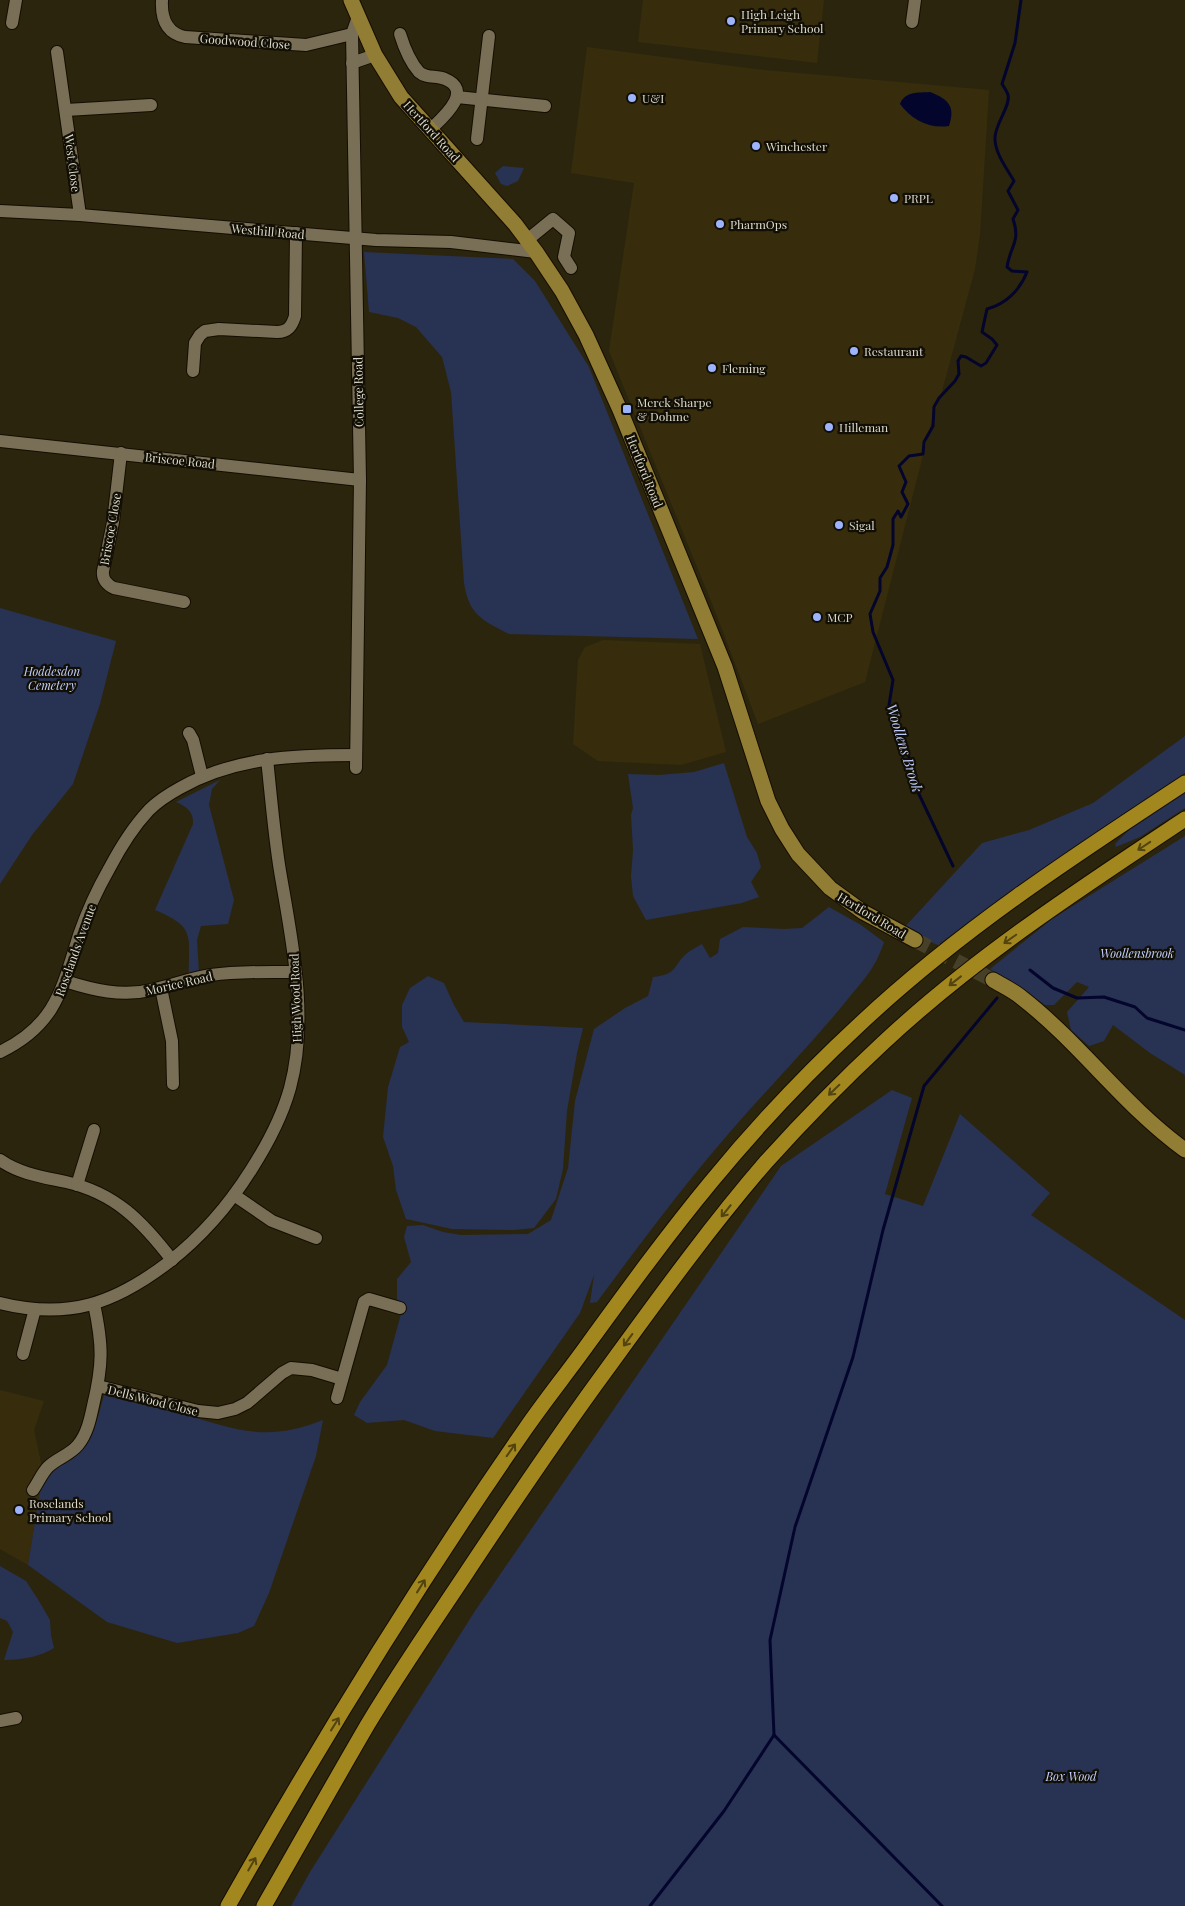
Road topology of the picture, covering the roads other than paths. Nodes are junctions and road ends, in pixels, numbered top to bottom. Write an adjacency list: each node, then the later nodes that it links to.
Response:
1 (16, 0): 7 (street)
2 (162, 0): 8 (street, Goodwood Close)
3 (351, 0): 5 (main road, Hertford Road)
4 (916, 0): 6 (street)
5 (358, 17): 8 (street, College Road); 12 (main road, Hertford Road)
6 (912, 22)
7 (12, 23)
8 (352, 34): 13 (street, College Road)
9 (400, 34): 14 (street)
10 (489, 36): 15 (street)
11 (57, 52): 18 (street, West Close)
12 (375, 55): 13 (street); 19 (main road, Hertford Road)
13 (352, 63): 24 (street, College Road)
14 (457, 97): 15 (street); 19 (street)
15 (481, 98): 17 (street); 20 (street)
16 (151, 105): 18 (street)
17 (545, 106)
18 (66, 110): 22 (street, West Close)
19 (430, 130): 25 (main road, Hertford Road)
20 (477, 139)
21 (0, 211): 22 (street, Westhill Road)
22 (80, 215): 23 (street, Westhill Road)
23 (296, 233): 24 (street, Westhill Road); 27 (street)
24 (355, 238): 25 (street, Westhill Road); 30 (street, College Road)
25 (531, 246): 26 (street); 38 (main road, Hertford Road)
26 (571, 268)
27 (193, 371)
28 (0, 441): 29 (street, Briscoe Road)
29 (121, 453): 30 (street, Briscoe Road); 31 (street, Briscoe Close)
30 (360, 480): 34 (street, College Road)
31 (184, 602)
32 (189, 733): 35 (street)
33 (267, 759): 34 (street, Roselands Avenue); 35 (street, Roselands Avenue); 39 (street, High Wood Road)
34 (356, 762)
35 (202, 776): 41 (street, Roselands Avenue)
36 (1185, 783): 63 (highway, one-way to 36)
37 (1185, 819): 64 (highway, one-way to 64)
38 (916, 940)
39 (296, 972): 42 (street, Morice Road); 49 (street, High Wood Road)
40 (993, 980): 46 (main road)
41 (65, 981): 42 (street, Morice Road); 43 (street, Roselands Avenue)
42 (161, 988): 44 (street)
43 (0, 1052)
44 (173, 1084)
45 (94, 1130): 48 (street)
46 (1185, 1150)
47 (0, 1160): 48 (street)
48 (77, 1185): 51 (street)
49 (234, 1195): 50 (street); 51 (street, High Wood Road)
50 (316, 1238)
51 (172, 1260): 53 (street, High Wood Road)
52 (0, 1302): 55 (street, High Wood Road)
53 (94, 1304): 55 (street, High Wood Road); 58 (street)
54 (400, 1308): 57 (street)
55 (35, 1309): 56 (street)
56 (23, 1354)
57 (342, 1379): 58 (street, Dells Wood Close); 59 (street)
58 (98, 1386): 60 (street)
59 (337, 1398)
60 (33, 1490)
61 (16, 1718): 62 (street)
62 (0, 1722)
63 (228, 1906)
64 (264, 1906)

